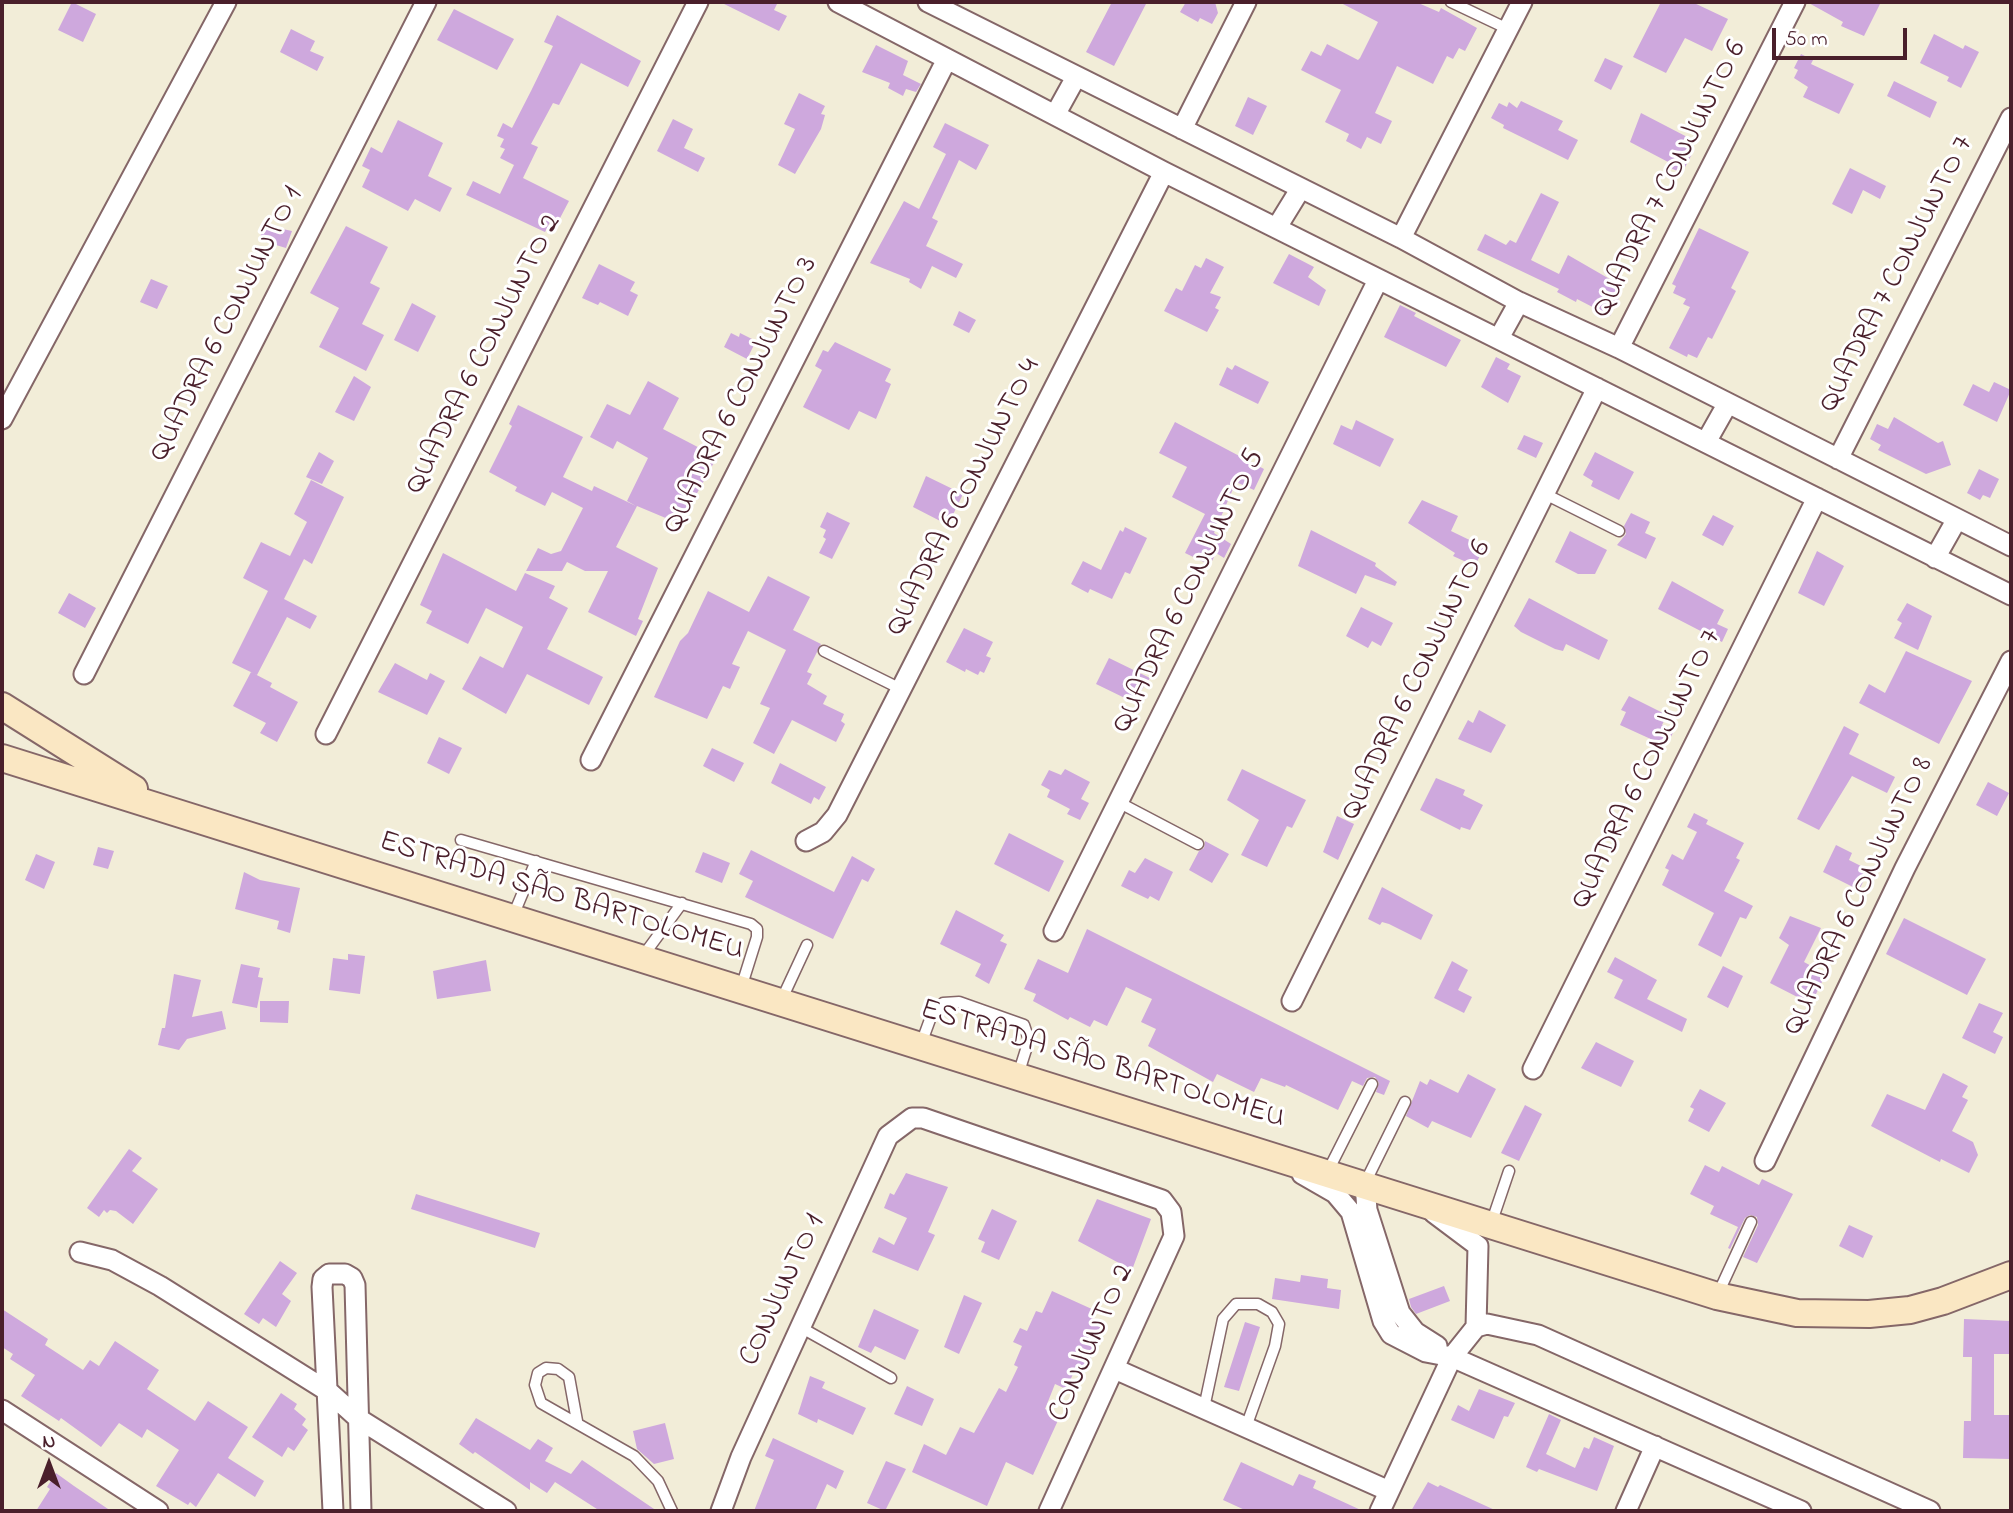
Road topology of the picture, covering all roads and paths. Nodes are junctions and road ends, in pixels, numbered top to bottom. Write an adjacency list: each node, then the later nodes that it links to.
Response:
1 (226, 2): 27 (street)
2 (426, 2): 39 (street, QUADRA 6 CONJUNTO 1)
3 (698, 2): 42 (street, QUADRA 6 CONJUNTO 2)
4 (838, 2): 12 (street)
5 (928, 2): 10 (street)
6 (1246, 2): 16 (street)
7 (1451, 2): 11 (lane)
8 (1522, 2): 11 (street)
9 (1795, 2): 24 (street, QUADRA 7 CONJUNTO 6)
10 (966, 10): 13 (street)
11 (1508, 29): 20 (street)
12 (947, 59): 14 (street); 44 (street, QUADRA 6 CONJUNTO 3)
13 (1076, 77): 14 (street); 16 (street)
14 (1055, 116): 17 (street)
15 (2011, 118): 29 (street, QUADRA 7 CONJUNTO 7)
16 (1182, 129): 18 (street)
17 (1164, 172): 19 (street); 40 (street, QUADRA 6 CONJUNTO 4)
18 (1301, 188): 19 (street); 20 (street)
19 (1277, 227): 21 (street)
20 (1401, 238): 22 (street)
21 (1378, 280): 23 (street); 45 (street, QUADRA 6 CONJUNTO 5)
22 (1519, 302): 23 (street); 24 (street)
23 (1499, 338): 25 (street)
24 (1619, 348): 26 (street)
25 (1597, 388): 28 (street); 30 (street, QUADRA 6 CONJUNTO 6)
26 (1728, 403): 28 (street); 29 (street)
27 (2, 419)
28 (1706, 442): 31 (street)
29 (1838, 459): 32 (street)
30 (1545, 494): 33 (lane); 58 (street, QUADRA 6 CONJUNTO 6)
31 (1817, 498): 35 (street); 60 (street, QUADRA 6 CONJUNTO 7)
32 (1957, 519): 34 (street); 35 (street)
33 (1619, 531)
34 (2011, 546)
35 (1935, 558): 36 (street)
36 (2011, 595)
37 (824, 651): 40 (lane)
38 (2011, 661): 65 (street, QUADRA 6 CONJUNTO 8)
39 (84, 674)
40 (901, 689): 48 (street, QUADRA 6 CONJUNTO 4)
41 (2, 706): 46 (street, ESTRADA SÃO BARTOLOMEU)
42 (326, 734)
43 (2, 758): 46 (street, ESTRADA SÃO BARTOLOMEU)
44 (591, 760)
45 (1118, 802): 49 (lane); 53 (street, QUADRA 6 CONJUNTO 5)
46 (179, 813): 52 (street, ESTRADA SÃO BARTOLOMEU)
47 (461, 840): 50 (lane)
48 (806, 841)
49 (1198, 844)
50 (536, 861): 51 (lane); 52 (lane)
51 (682, 903): 55 (lane); 56 (lane)
52 (513, 917): 55 (street, ESTRADA SÃO BARTOLOMEU)
53 (1054, 931)
54 (807, 945): 57 (lane)
55 (642, 958): 56 (street, ESTRADA SÃO BARTOLOMEU)
56 (741, 989): 57 (street, ESTRADA SÃO BARTOLOMEU)
57 (781, 1001): 59 (street, ESTRADA SÃO BARTOLOMEU)
58 (1293, 1001)
59 (920, 1045): 61 (street, ESTRADA SÃO BARTOLOMEU); 61 (lane)
60 (1533, 1069)
61 (1018, 1075): 64 (street, ESTRADA SÃO BARTOLOMEU)
62 (1372, 1084): 67 (lane)
63 (1405, 1102): 68 (lane)
64 (1265, 1152): 67 (street, ESTRADA SÃO BARTOLOMEU); 78 (street)
65 (1765, 1161)
66 (1509, 1171): 72 (lane)
67 (1328, 1172): 68 (street, ESTRADA SÃO BARTOLOMEU)
68 (1365, 1184): 69 (street, ESTRADA SÃO BARTOLOMEU); 78 (street)
69 (1412, 1199): 72 (street, ESTRADA SÃO BARTOLOMEU); 76 (street)
70 (1162, 1200): 77 (street, CONJUNTO 1); 79 (street, CONJUNTO 2)
71 (1751, 1222): 75 (lane)
72 (1491, 1224): 75 (street, ESTRADA SÃO BARTOLOMEU); 76 (street)
73 (80, 1252): 81 (street)
74 (2011, 1275): 75 (street, ESTRADA SÃO BARTOLOMEU)
75 (1717, 1296)
76 (1481, 1325): 78 (street); 99 (street)
77 (800, 1327): 80 (lane); 94 (street, CONJUNTO 1)
78 (1452, 1357): 87 (street); 88 (street)
79 (1115, 1369): 82 (street); 95 (street, CONJUNTO 2)
80 (891, 1378)
81 (329, 1392): 84 (street); 84 (street); 90 (street)
82 (1204, 1408): 86 (street); 86 (lane)
83 (2, 1410): 89 (street)
84 (359, 1419): 91 (street); 92 (street)
85 (578, 1421): 85 (lane); 93 (lane)
86 (1246, 1427): 88 (street)
87 (1655, 1446): 97 (street); 98 (street)
88 (1389, 1491): 96 (street)
89 (158, 1511)
90 (333, 1511)
91 (361, 1511)
92 (506, 1511)
93 (672, 1511)
94 (721, 1511)
95 (1049, 1511)
96 (1380, 1511)
97 (1626, 1511)
98 (1801, 1511)
99 (1930, 1511)

